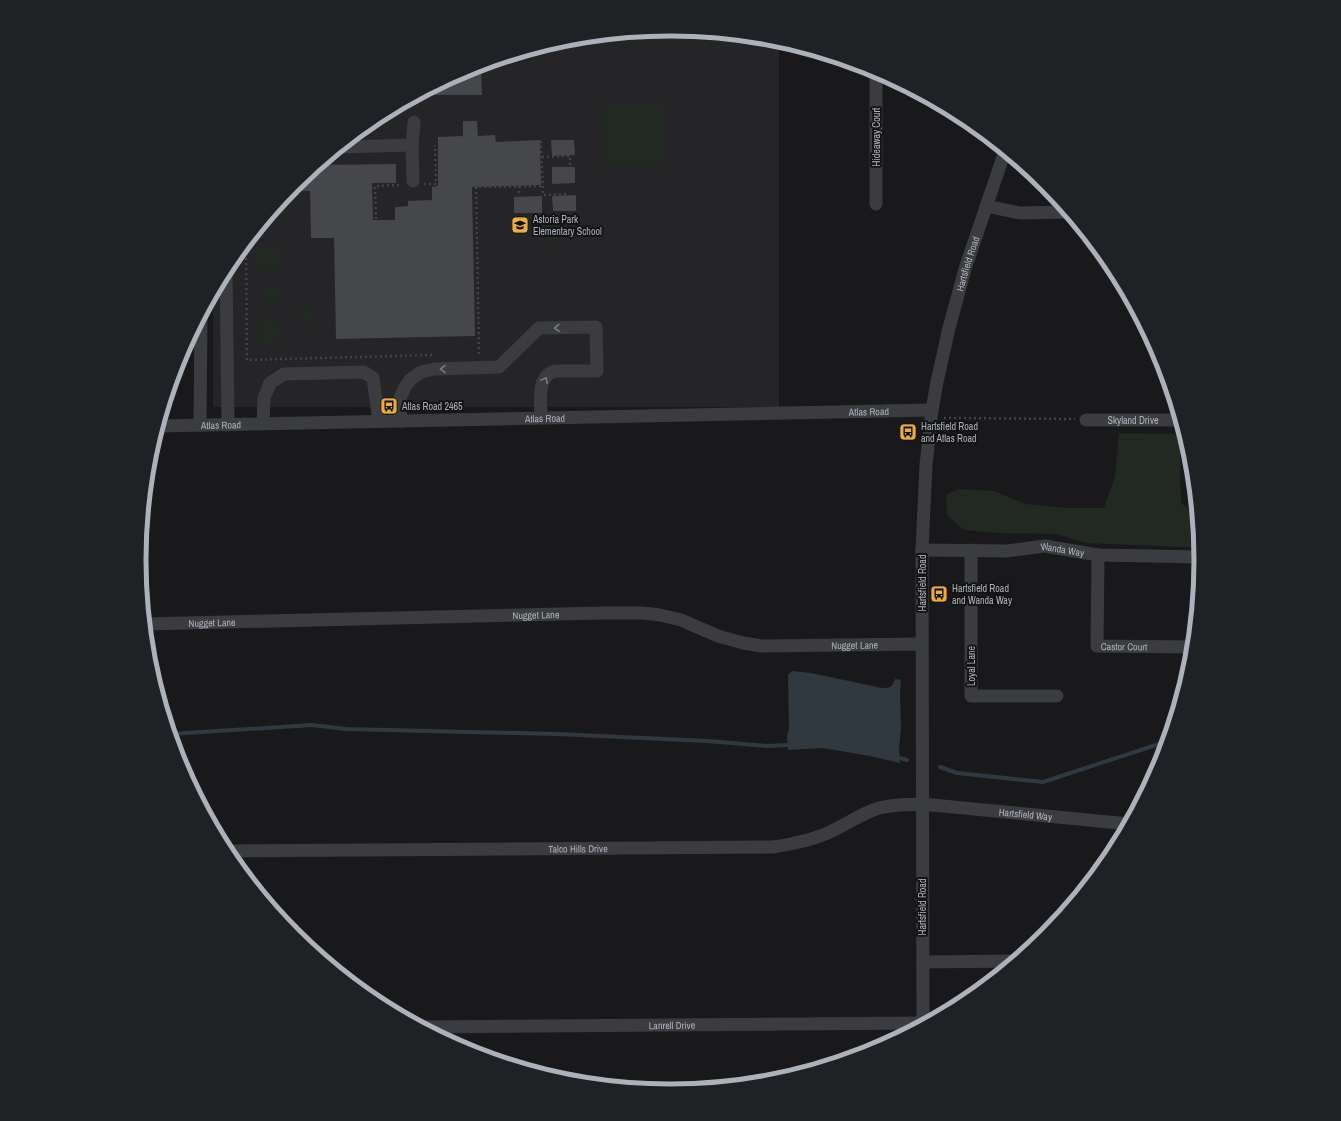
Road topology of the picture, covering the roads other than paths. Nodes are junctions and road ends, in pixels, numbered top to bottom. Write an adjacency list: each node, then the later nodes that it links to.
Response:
1 (876, 78): 7 (street, Hideaway Court)
2 (414, 122): 3 (street)
3 (412, 145): 4 (street); 6 (street)
4 (348, 147)
5 (1003, 155): 8 (street, Hartsfield Road)
6 (412, 181)
7 (876, 204)
8 (986, 206): 9 (street); 12 (street, Hartsfield Road)
9 (1062, 212)
10 (226, 282): 20 (street)
11 (201, 327): 19 (street)
12 (931, 414): 13 (street, Atlas Road); 22 (street, Hartsfield Road)
13 (541, 418): 16 (street, Atlas Road); 16 (street, one-way to 16)
14 (1086, 420): 15 (street, Skyland Drive)
15 (1175, 420)
16 (401, 421): 17 (street, Atlas Road)
17 (379, 422): 18 (street, Atlas Road); 18 (street)
18 (263, 424): 20 (street, Atlas Road)
19 (200, 425): 20 (street, Atlas Road); 21 (street, Atlas Road)
20 (228, 425)
21 (164, 426)
22 (922, 550): 23 (street, Wanda Way); 27 (street, Hartsfield Road)
23 (972, 550): 24 (street, Wanda Way); 29 (street, Loyal Lane)
24 (1098, 555): 25 (street, Wanda Way); 28 (street, Castor Court)
25 (1195, 557)
26 (150, 624): 27 (street, Nugget Lane)
27 (922, 644): 30 (street, Hartsfield Road)
28 (1188, 647)
29 (1057, 696)
30 (922, 804): 31 (street, Hartsfield Way); 32 (street, Talco Hills Drive); 34 (street, Hartsfield Road)
31 (1125, 824)
32 (233, 851)
33 (1009, 961): 34 (street)
34 (923, 962): 35 (street, Hartsfield Road)
35 (923, 1020)
36 (915, 1024): 37 (street, Lanrell Drive)
37 (431, 1027)

